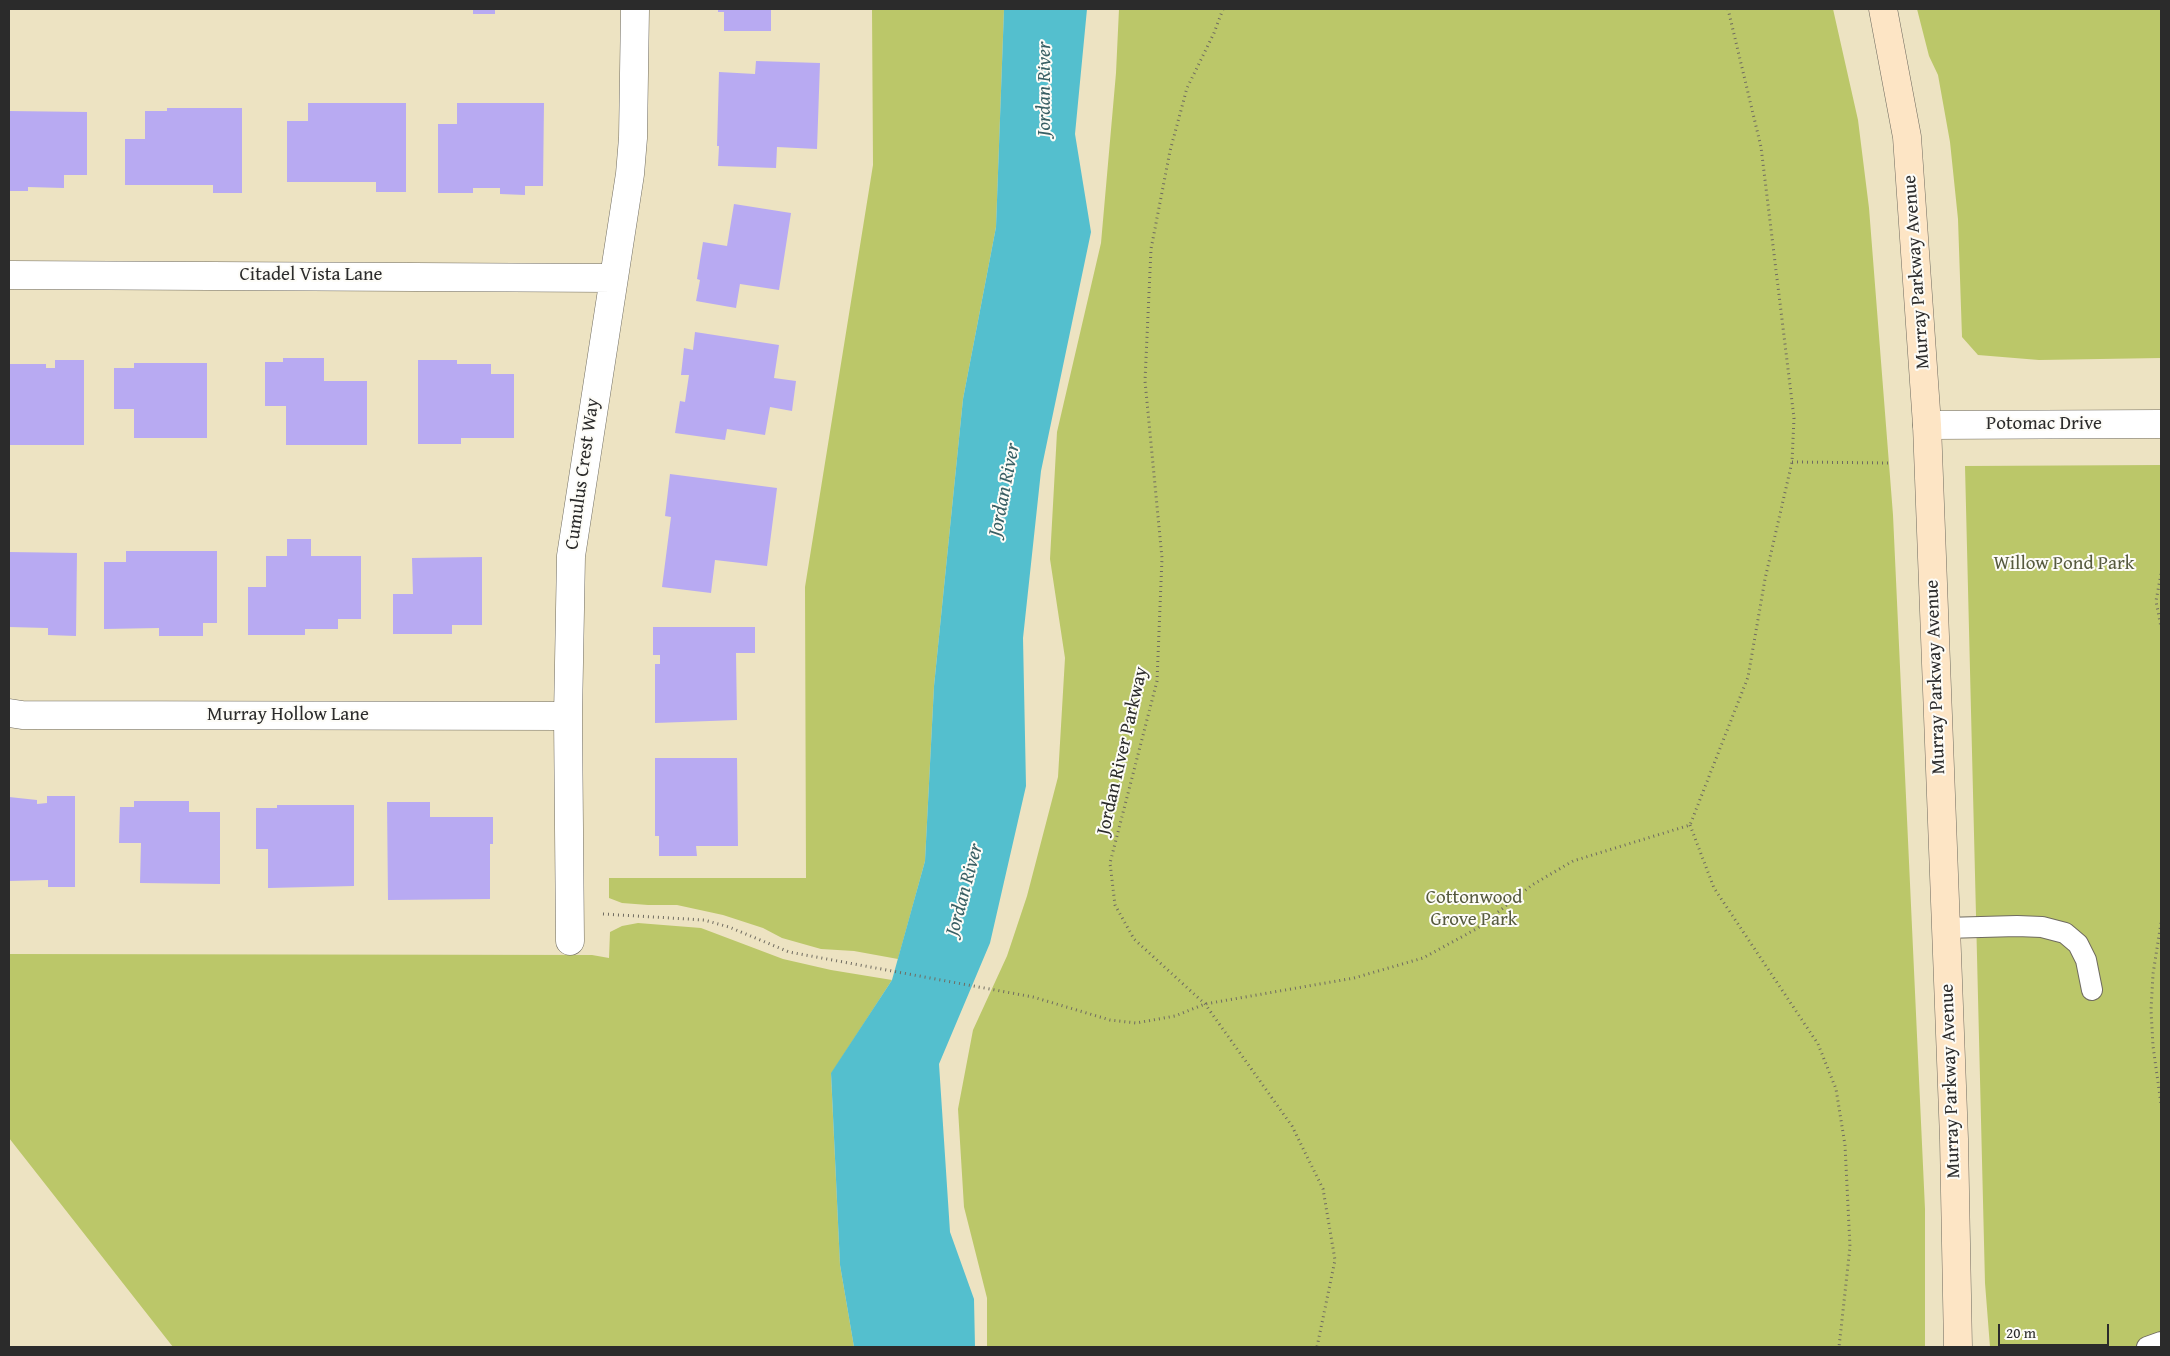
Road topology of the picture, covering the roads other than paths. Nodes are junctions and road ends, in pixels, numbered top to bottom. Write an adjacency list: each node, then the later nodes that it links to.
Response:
1 (635, 9): 4 (street, Cumulus Crest Way)
2 (1883, 9): 6 (street, Murray Parkway Avenue)
3 (9, 275): 4 (street, Citadel Vista Lane)
4 (614, 278): 8 (street, Cumulus Crest Way)
5 (2161, 424): 6 (street, Potomac Drive)
6 (1927, 425): 9 (street, Murray Parkway Avenue)
7 (9, 713): 8 (street, Murray Hollow Lane)
8 (568, 716): 10 (street, Cumulus Crest Way)
9 (1946, 928): 11 (lane); 13 (street, Murray Parkway Avenue)
10 (570, 941)
11 (2092, 990)
12 (2161, 1342): 14 (lane)
13 (1958, 1347)
14 (2147, 1347)

